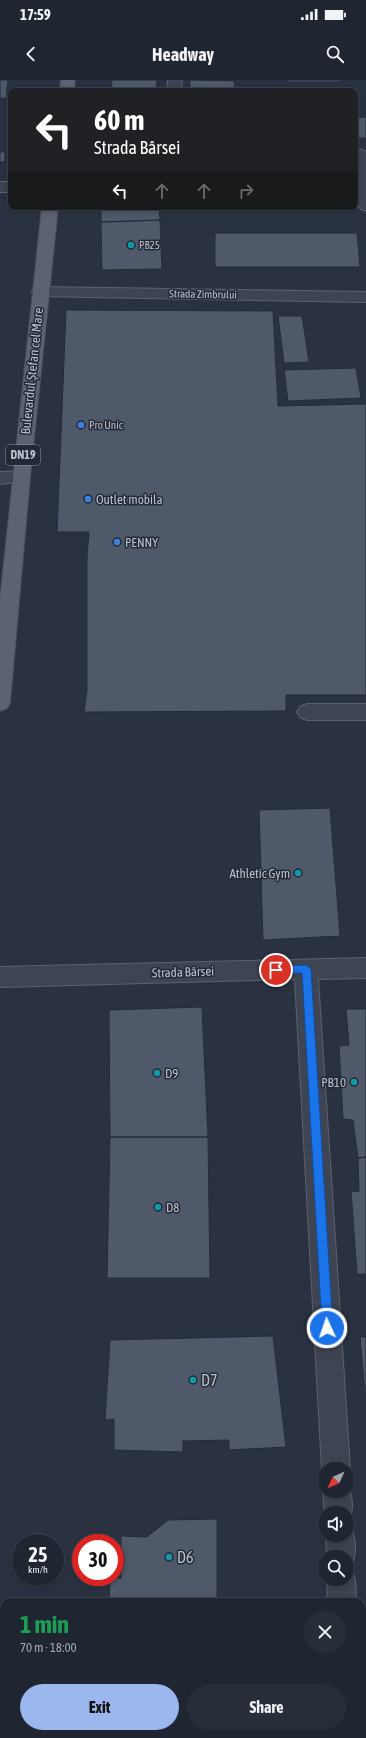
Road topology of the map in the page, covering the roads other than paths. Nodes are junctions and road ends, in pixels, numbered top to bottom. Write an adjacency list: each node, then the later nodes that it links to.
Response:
1 (360, 153): 2 (street)
2 (366, 206)
3 (50, 210): 4 (main road, Bulevardul Ștefan cel Mare / DN19)
4 (40, 292): 5 (street, Strada Zimbrului); 6 (main road, Bulevardul Ștefan cel Mare / DN19)
5 (366, 297)
6 (21, 477): 7 (street); 8 (main road, Bulevardul Ștefan cel Mare / DN19)
7 (0, 478)
8 (0, 703)
9 (307, 712): 10 (street)
10 (366, 712)
11 (366, 968): 12 (street, Strada Bârsei)
12 (306, 969): 13 (street, Strada Bârsei); 14 (street)
13 (0, 977)
14 (336, 1462)
15 (341, 1586): 16 (street)
16 (342, 1598)

